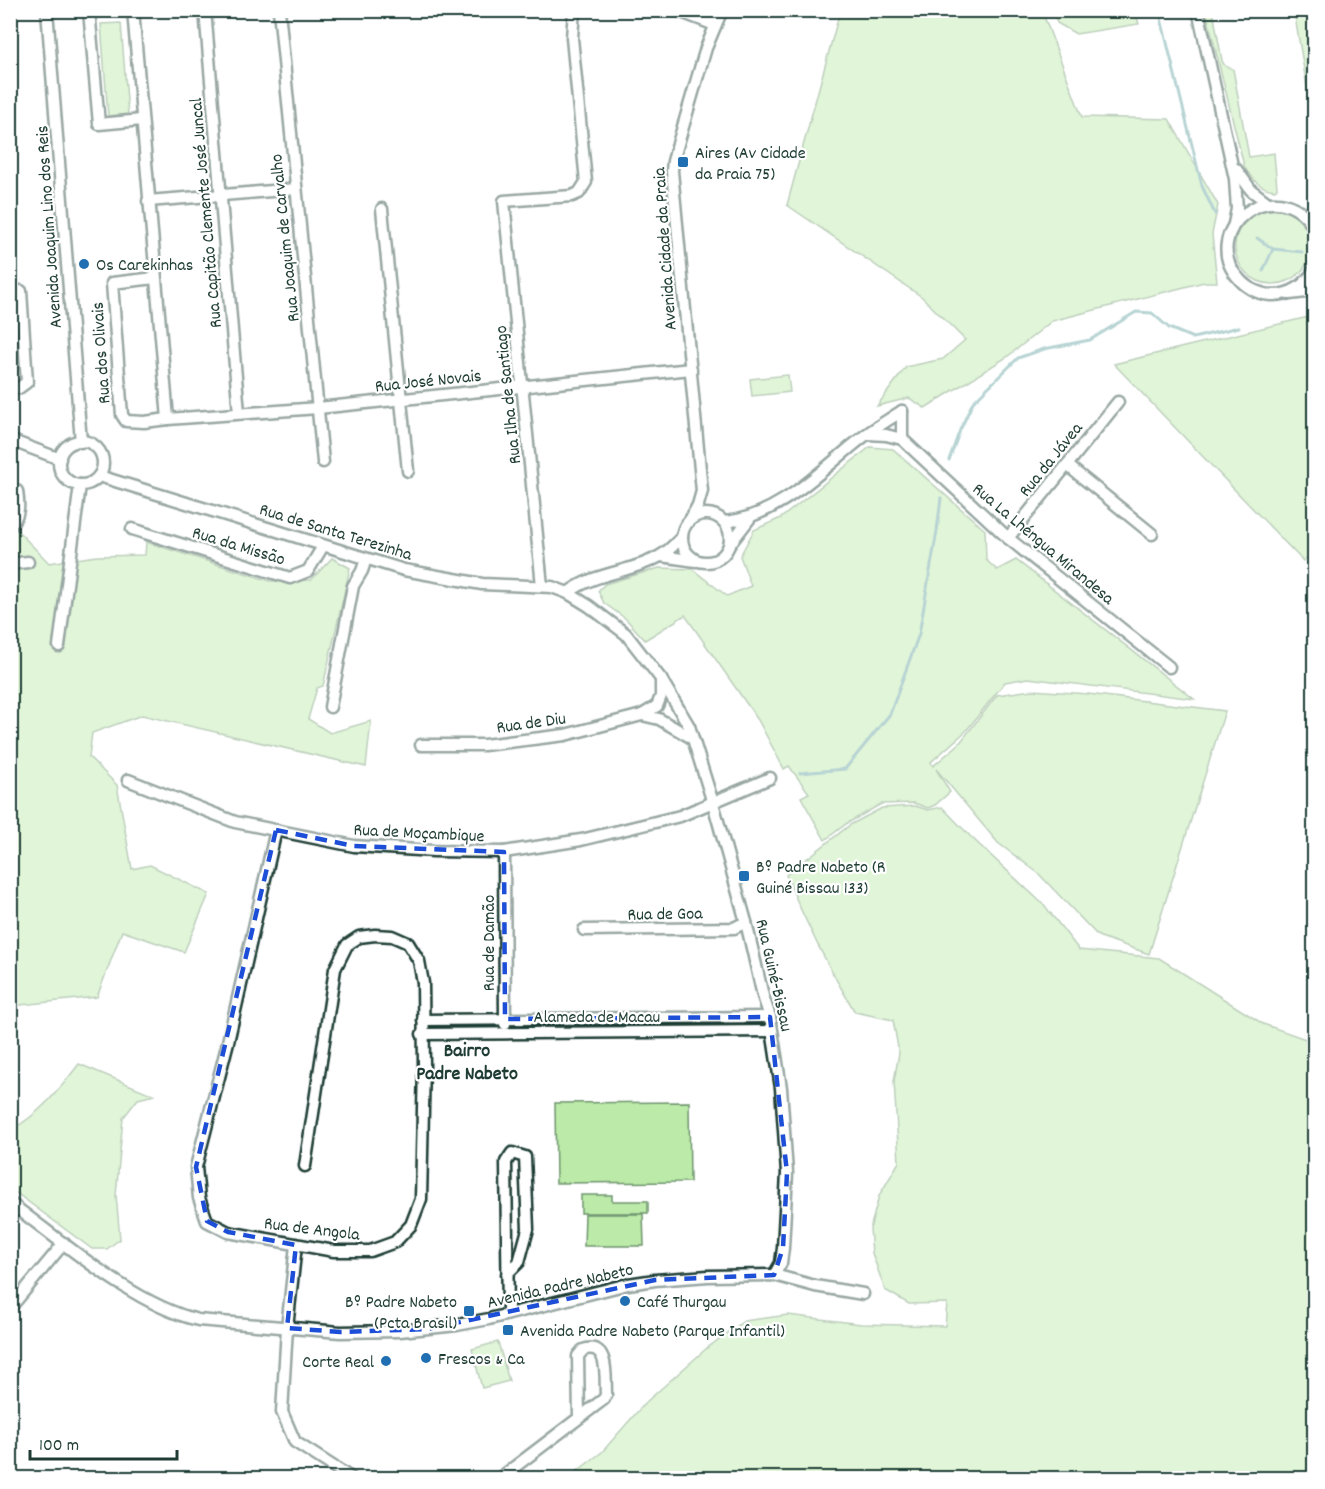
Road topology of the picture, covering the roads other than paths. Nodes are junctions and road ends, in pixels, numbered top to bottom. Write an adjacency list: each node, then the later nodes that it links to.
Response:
1 (47, 10): 38 (street, Avenida Joaquim Lino dos Reis)
2 (89, 10): 11 (street)
3 (133, 10): 11 (street)
4 (205, 10): 16 (street, Rua Capitão Clemente José Juncal)
5 (279, 10): 15 (street, Rua Joaquim de Carvalho)
6 (574, 10): 28 (street, Rua Ilha de Santiago)
7 (676, 10): 10 (street)
8 (722, 10): 10 (street, Avenida Cidade da Praia)
9 (1198, 10): 14 (street)
10 (715, 25): 27 (street, Avenida Cidade da Praia)
11 (142, 120): 17 (street)
12 (10, 125): 13 (street)
13 (10, 130)
14 (1231, 160): 18 (street); 21 (street)
15 (296, 189): 16 (street); 32 (street, Rua Joaquim de Carvalho)
16 (220, 195): 17 (street); 33 (street, Rua Capitão Clemente José Juncal)
17 (148, 201): 23 (street)
18 (1268, 203): 20 (street); 21 (street)
19 (382, 209): 30 (street)
20 (1313, 223)
21 (1234, 224): 26 (street)
22 (1314, 270): 26 (street)
23 (155, 278): 34 (street); 34 (street, Rua dos Olivais)
24 (1314, 291): 26 (street)
25 (10, 292): 29 (street)
26 (1283, 294)
27 (691, 369): 28 (street, Rua José Novais); 46 (street, Avenida Cidade da Praia)
28 (523, 386): 30 (street, Rua José Novais); 63 (street, Rua Ilha de Santiago)
29 (10, 389)
30 (401, 400): 32 (street, Rua José Novais); 42 (street)
31 (1118, 402): 41 (street, Rua da Jávea)
32 (318, 408): 33 (street, Rua José Novais); 40 (street, Rua Joaquim de Carvalho)
33 (239, 413): 34 (street, Rua José Novais)
34 (168, 418)
35 (868, 434): 36 (street); 36 (street); 48 (street)
36 (902, 439): 55 (street, Rua La Lhéngua Mirandesa)
37 (10, 440): 39 (street)
38 (81, 442): 39 (street); 43 (street)
39 (60, 459): 44 (street)
40 (323, 462)
41 (1067, 465): 53 (street); 55 (street, Rua da Jávea)
42 (408, 471)
43 (99, 476): 44 (street); 57 (street, Rua de Santa Terezinha)
44 (80, 485): 65 (street)
45 (10, 486): 51 (street)
46 (702, 491): 47 (street, Avenida Cidade da Praia); 49 (street, Avenida Cidade da Praia)
47 (714, 515): 49 (street); 50 (street)
48 (750, 518): 50 (street); 56 (street)
49 (690, 520): 54 (street)
50 (725, 522): 56 (street)
51 (10, 526)
52 (132, 529): 57 (street, Rua da Missão)
53 (1152, 534)
54 (682, 537): 58 (street); 60 (street)
55 (1008, 538): 66 (street, Rua La Lhéngua Mirandesa)
56 (730, 544): 60 (street)
57 (323, 546): 59 (street, Rua de Santa Terezinha)
58 (661, 556): 60 (street); 64 (street)
59 (366, 559): 63 (street, Rua de Santa Terezinha); 68 (street)
60 (696, 561)
61 (28, 562): 62 (street)
62 (10, 564)
63 (542, 586): 64 (street, Rua de Santa Terezinha)
64 (568, 593): 67 (street, Rua Guiné-Bissau)
65 (59, 646)
66 (1169, 667)
67 (661, 679): 69 (street); 70 (street, Rua Guiné-Bissau)
68 (330, 707)
69 (642, 715): 70 (street); 71 (street, Rua de Diu)
70 (693, 738): 74 (street, Rua Guiné-Bissau)
71 (422, 746)
72 (770, 778): 74 (street, Rua de Moçambique)
73 (128, 780): 75 (street, Rua de Moçambique)
74 (713, 803): 76 (street, Rua de Moçambique); 77 (street, Rua Guiné-Bissau)
75 (276, 830): 76 (street, Rua de Moçambique); 88 (street, Rua de Angola)
76 (504, 852): 80 (street, Rua de Damão)
77 (746, 922): 78 (street, Rua de Goa); 79 (street, Rua Guiné-Bissau)
78 (584, 930)
79 (770, 1017): 80 (street, Alameda de Macau); 82 (street, Rua Guiné-Bissau)
80 (505, 1019): 81 (street, Alameda de Macau); 84 (street, Rua de Damão)
81 (423, 1020): 83 (street, Rua de Angola); 85 (street, Rua de Angola)
82 (772, 1031): 84 (street, Alameda de Macau); 90 (street, Rua Guiné-Bissau)
83 (423, 1034): 84 (street, Alameda de Macau); 88 (street, Rua de Angola)
84 (505, 1034)
85 (305, 1166)
86 (10, 1203): 87 (street, Avenida Padre Nabeto)
87 (64, 1243): 92 (street); 94 (street, Avenida Padre Nabeto)
88 (296, 1245): 94 (street)
89 (507, 1274): 89 (street); 93 (street)
90 (774, 1275): 91 (street, Avenida Padre Nabeto); 93 (street, Avenida Padre Nabeto)
91 (863, 1294)
92 (10, 1308)
93 (508, 1314): 94 (street, Avenida Padre Nabeto)
94 (287, 1328): 96 (street)
95 (579, 1418): 95 (street); 97 (street)
96 (351, 1479)
97 (500, 1479)

